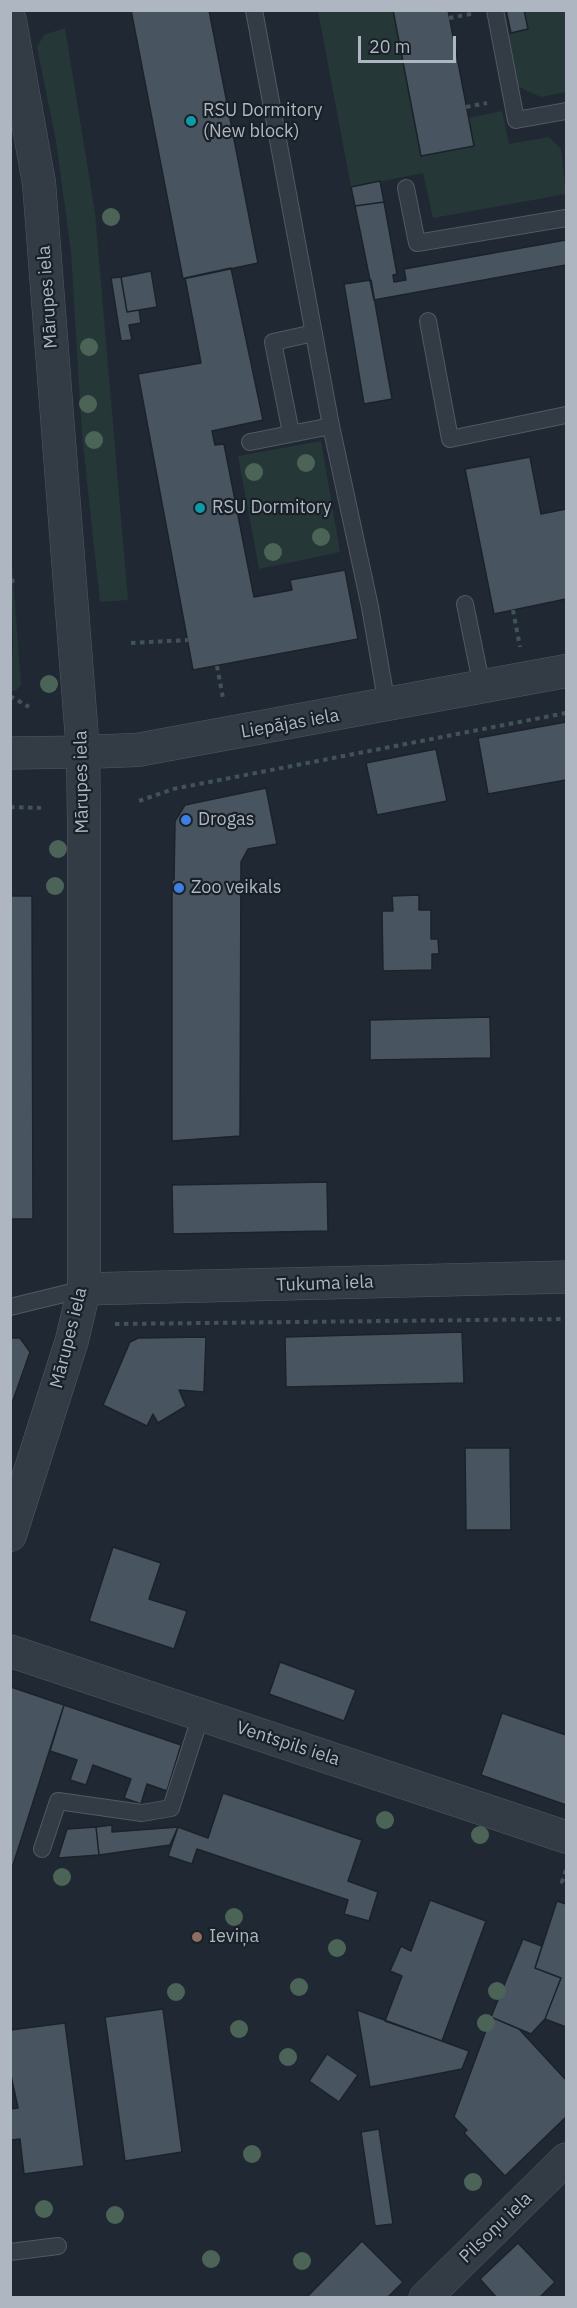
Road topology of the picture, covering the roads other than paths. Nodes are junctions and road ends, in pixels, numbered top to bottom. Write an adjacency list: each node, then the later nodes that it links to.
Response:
1 (254, 10): 8 (lane)
2 (495, 10): 4 (lane)
3 (10, 21): 17 (street, Mārupes iela)
4 (567, 111)
5 (406, 188): 6 (lane)
6 (567, 218)
7 (428, 321): 9 (lane)
8 (314, 333): 10 (lane); 11 (lane)
9 (567, 415)
10 (331, 426): 11 (lane); 16 (lane)
11 (291, 433): 12 (lane)
12 (250, 442)
13 (465, 604): 15 (lane)
14 (567, 671): 15 (street, Liepājas iela)
15 (482, 687): 16 (street, Liepājas iela)
16 (387, 705): 17 (street, Liepājas iela)
17 (83, 752): 18 (street, Liepājas iela); 20 (street, Mārupes iela)
18 (10, 753)
19 (567, 1277): 20 (street, Tukuma iela)
20 (84, 1289): 21 (lane); 22 (street, Mārupes iela)
21 (10, 1307)
22 (10, 1535)
23 (10, 1651): 24 (street, Ventspils iela)
24 (201, 1715): 25 (street, Ventspils iela); 26 (lane)
25 (567, 1836)
26 (42, 1849)
27 (567, 2159): 30 (street, Pilsoņu iela)
28 (58, 2246): 29 (lane)
29 (10, 2252)
30 (425, 2298)

